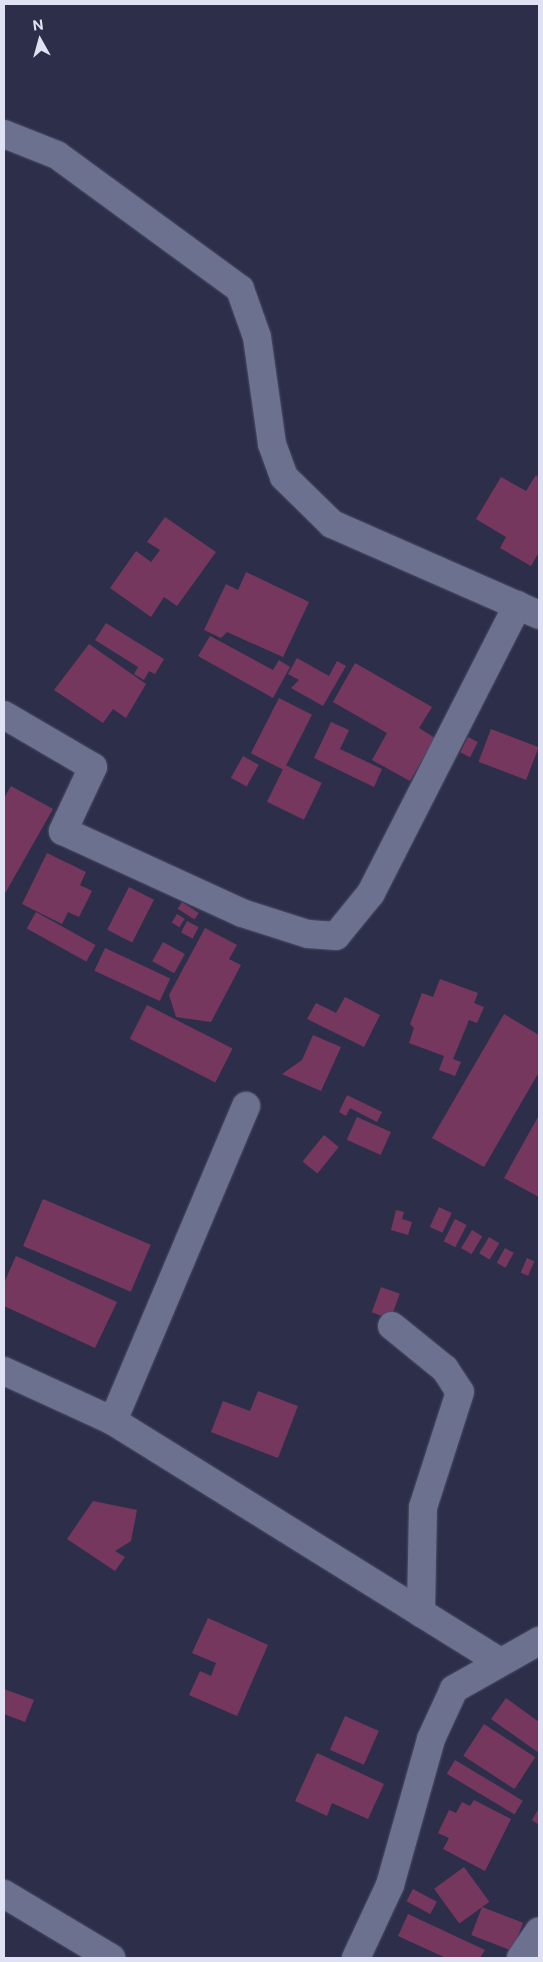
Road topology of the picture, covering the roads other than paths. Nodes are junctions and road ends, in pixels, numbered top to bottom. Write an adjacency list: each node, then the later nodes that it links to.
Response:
1 (4, 134): 2 (street)
2 (528, 610): 3 (street)
3 (4, 715)
4 (246, 1106): 7 (street)
5 (392, 1326): 8 (street)
6 (4, 1371): 7 (street)
7 (113, 1421): 8 (street)
8 (421, 1613): 10 (street)
9 (539, 1641): 10 (street)
10 (500, 1662): 14 (street)
11 (4, 1894): 13 (street)
12 (539, 1931): 15 (street)
13 (112, 1958)
14 (356, 1958)
15 (521, 1958)

